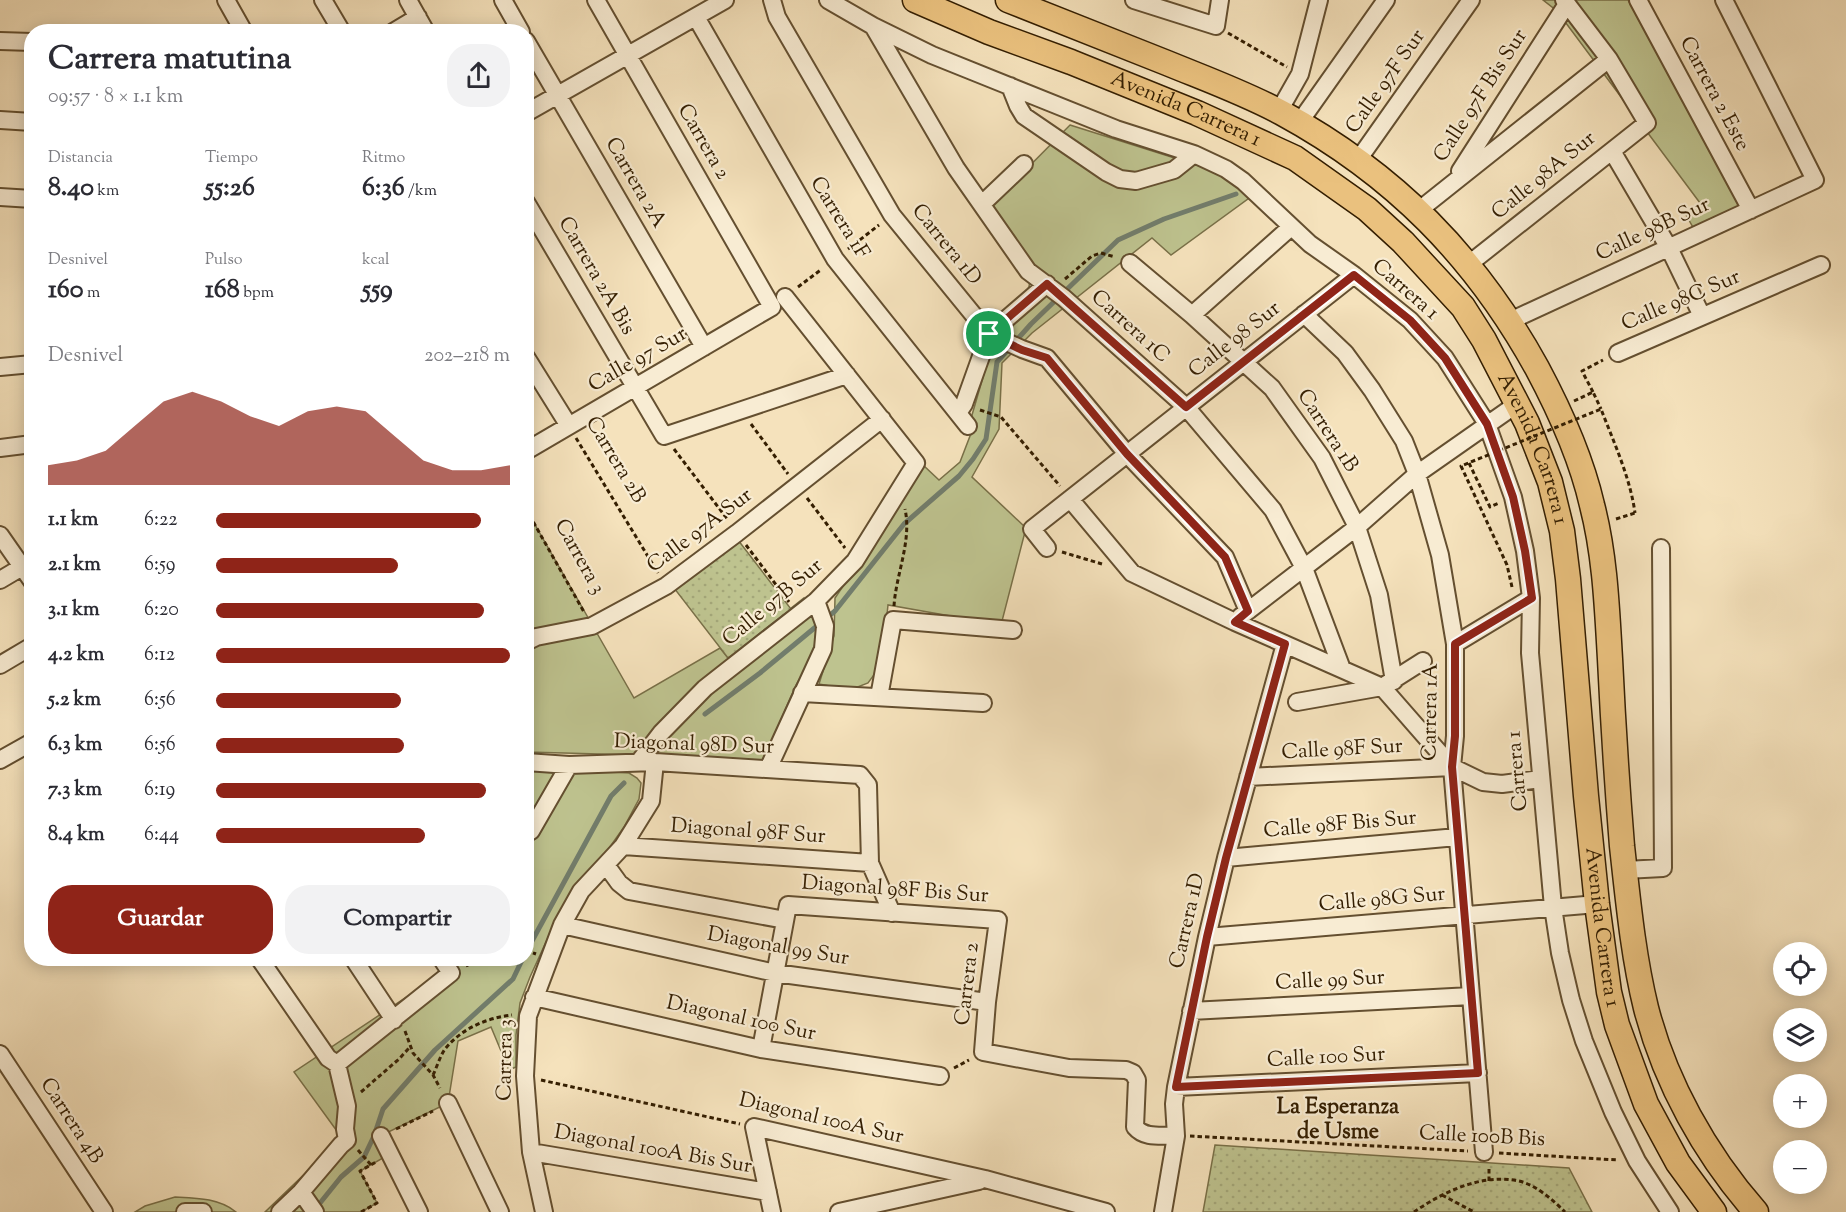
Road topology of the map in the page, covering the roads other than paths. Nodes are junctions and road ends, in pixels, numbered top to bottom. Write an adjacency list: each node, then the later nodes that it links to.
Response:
1 (226, 0): 20 (street)
2 (323, 0): 21 (street)
3 (408, 0): 22 (street)
4 (503, 0): 23 (street)
5 (596, 0): 28 (street, Carrera 2)
6 (725, 0): 19 (street)
7 (772, 0): 59 (street, Carrera 1D)
8 (828, 0): 24 (street, Carrera 1)
9 (915, 0): 68 (highway, Avenida Carrera 1)
10 (1008, 0): 33 (highway, Avenida Carrera 1)
11 (1220, 0): 17 (street)
12 (1319, 0): 33 (street)
13 (1386, 0): 33 (street)
14 (1471, 0): 38 (street, Calle 97F Sur)
15 (1638, 0): 44 (street, Carrera 2 Este)
16 (1724, 0): 44 (street, Calle 98B Sur)
17 (1144, 2)
18 (1565, 2): 29 (street); 40 (street, Calle 97F Bis Sur)
19 (696, 17): 28 (street); 70 (street, Carrera 1F)
20 (240, 24)
21 (337, 24)
22 (422, 24)
23 (516, 24)
24 (873, 26): 30 (street, Carrera 1); 43 (street, Carrera 1C)
25 (0, 41): 26 (street)
26 (24, 42)
27 (534, 54): 31 (street, Carrera 2A)
28 (628, 56): 31 (street); 54 (street, Carrera 2)
29 (1609, 59): 36 (street, Calle 98A Sur); 40 (street)
30 (1010, 86): 37 (street, Carrera 1); 37 (street)
31 (558, 95): 32 (street); 60 (street, Carrera 2A)
32 (534, 108)
33 (1289, 117): 38 (highway, Avenida Carrera 1)
34 (0, 120): 35 (street)
35 (24, 122)
36 (1612, 151): 48 (street); 50 (street, Calle 98A Sur)
37 (1194, 154): 47 (street, Carrera 1)
38 (1358, 160): 45 (highway, Avenida Carrera 1)
39 (1024, 164): 43 (street)
40 (1453, 182): 45 (street)
41 (0, 197): 42 (street)
42 (24, 198)
43 (982, 204): 53 (street, Carrera 1C)
44 (1751, 210): 48 (street, Calle 98B Sur)
45 (1418, 211): 50 (highway, Avenida Carrera 1)
46 (534, 215): 67 (street, Carrera 2A Bis)
47 (1291, 227): 52 (street, Carrera 1); 56 (street)
48 (1669, 248): 57 (street); 58 (street, Calle 98B Sur)
49 (1123, 260): 56 (street, Carrera 1B)
50 (1469, 264): 58 (highway, Avenida Carrera 1)
51 (1821, 265): 57 (street, Calle 98C Sur)
52 (1354, 275): 55 (street, Calle 98 Sur); 72 (street, Carrera 1)
53 (1055, 291): 59 (street); 69 (street, Carrera 1C)
54 (779, 302): 60 (street, Calle 97 Sur); 66 (street, Carrera 2)
55 (1304, 314): 62 (street, Calle 98 Sur); 80 (street, Carrera 1A)
56 (1192, 315): 62 (street, Carrera 1B)
57 (1702, 316): 61 (street, Calle 98C Sur)
58 (1510, 321): 121 (highway, Avenida Carrera 1)
59 (996, 337): 70 (street); 78 (street, Carrera 1D)
60 (704, 347): 67 (street, Calle 97 Sur)
61 (1618, 352)
62 (1243, 362): 69 (street, Calle 98 Sur); 82 (street, Carrera 1B)
63 (24, 364): 64 (street)
64 (0, 367)
65 (534, 370): 73 (street, Carrera 2B)
66 (847, 375): 67 (street, Carrera 2A Bis); 71 (street, Carrera 2)
67 (636, 387): 73 (street, Calle 97 Sur)
68 (1517, 404): 72 (street); 122 (highway, Avenida Carrera 1)
69 (1186, 407): 78 (street, Calle 98 Sur); 86 (street, Carrera 1C)
70 (958, 413): 74 (street, Carrera 1F)
71 (882, 419): 79 (street, Carrera 2); 94 (street, Calle 97A Sur)
72 (1487, 424): 80 (street); 90 (street, Carrera 1)
73 (569, 426): 76 (street, Calle 97 Sur)
74 (968, 426)
75 (24, 445): 77 (street)
76 (534, 446)
77 (0, 448)
78 (1127, 454): 81 (street, Calle 98 Sur); 92 (street, Carrera 1D)
79 (916, 463): 91 (street, Calle 97B Sur)
80 (1417, 474): 82 (street); 96 (street, Carrera 1A)
81 (1070, 499): 84 (street, Calle 98 Sur); 92 (street)
82 (1357, 527): 86 (street); 101 (street, Carrera 1B)
83 (0, 535): 87 (street)
84 (1047, 548)
85 (1661, 548): 121 (street)
86 (1304, 568): 92 (street); 100 (street, Carrera 1C)
87 (24, 570)
88 (24, 575): 89 (street)
89 (0, 580)
90 (1532, 598): 96 (street); 114 (street, Carrera 1)
91 (821, 613): 102 (street); 109 (street, Calle 97B Sur)
92 (1241, 616): 95 (street)
93 (1013, 630): 103 (street)
94 (534, 638)
95 (1285, 644): 100 (street); 113 (street, Carrera 1D)
96 (1455, 644): 111 (street, Carrera 1A)
97 (24, 651): 99 (street)
98 (1423, 661): 101 (street)
99 (0, 665)
100 (1342, 669): 101 (street)
101 (1388, 684): 104 (street); 111 (street)
102 (802, 693): 103 (street); 112 (street)
103 (879, 697): 105 (street)
104 (1297, 702)
105 (983, 703)
106 (24, 746): 107 (street)
107 (0, 760)
108 (534, 763): 110 (street, Diagonal 98D Sur)
109 (646, 763): 110 (street, Diagonal 98D Sur); 112 (street, Diagonal 98D Sur); 117 (street, Carrera 3)
110 (569, 765): 115 (street)
111 (1452, 767): 113 (street, Calle 98F Sur); 114 (street, Calle 98F Sur); 116 (street, Carrera 1A)
112 (768, 769): 119 (street, Diagonal 98D Sur)
113 (1248, 777): 118 (street, Carrera 1D)
114 (1541, 779): 123 (street, Carrera 1)
115 (534, 820)
116 (1458, 837): 118 (street, Calle 98F Bis Sur); 126 (street, Carrera 1A)
117 (623, 846): 119 (street, Diagonal 98F Sur); 120 (street, Carrera 3)
118 (1226, 858): 129 (street, Carrera 1D)
119 (870, 862): 125 (street)
120 (606, 865): 124 (street, Diagonal 98F Bis Sur); 128 (street, Carrera 3)
121 (1625, 870): 166 (highway, Avenida Carrera 1)
122 (1597, 904): 123 (street, Calle 98G Sur); 165 (highway, Avenida Carrera 1)
123 (1553, 908): 126 (street, Calle 98G Sur); 164 (street, Carrera 1)
124 (787, 913): 125 (street, Diagonal 98F Bis Sur); 133 (street)
125 (892, 913): 127 (street, Diagonal 98F Bis Sur)
126 (1464, 915): 129 (street, Calle 98G Sur); 134 (street, Carrera 1A)
127 (998, 920): 136 (street, Carrera 2)
128 (562, 925): 133 (street, Diagonal 99 Sur); 135 (street, Carrera 3)
129 (1207, 937): 137 (street, Carrera 1D)
130 (266, 966): 141 (street)
131 (359, 966): 138 (street)
132 (446, 966): 138 (street)
133 (775, 973): 136 (street, Diagonal 99 Sur); 139 (street)
134 (1471, 996): 137 (street, Calle 99 Sur); 142 (street, Carrera 1A)
135 (534, 997): 139 (street, Diagonal 100 Sur); 148 (street, Carrera 3)
136 (987, 1002): 147 (street, Carrera 2)
137 (1191, 1011): 144 (street, Carrera 1D)
138 (397, 1017): 141 (street)
139 (760, 1049): 143 (street, Diagonal 100 Sur)
140 (0, 1054): 153 (street, Carrera 4B)
141 (332, 1061): 152 (street)
142 (1478, 1073): 144 (street, Calle 100 Sur); 149 (street, Carrera 1A)
143 (940, 1076)
144 (1176, 1087): 147 (street, Carrera 1D)
145 (448, 1103): 158 (street)
146 (381, 1136): 157 (street)
147 (1176, 1136): 163 (street, Carrera 1D)
148 (531, 1152): 151 (street, Diagonal 100A Bis Sur); 159 (street, Carrera 3)
149 (1484, 1152)
150 (985, 1179): 151 (street, Diagonal 100A Sur); 161 (street); 162 (street, Diagonal 100A Sur)
151 (768, 1192): 160 (street)
152 (308, 1202): 156 (street)
153 (104, 1212)
154 (185, 1212): 155 (street)
155 (203, 1212)
156 (280, 1212)
157 (419, 1212)
158 (500, 1212)
159 (544, 1212)
160 (772, 1212)
161 (839, 1212)
162 (1106, 1212)
163 (1163, 1212)
164 (1670, 1212)
165 (1714, 1212)
166 (1756, 1212)

